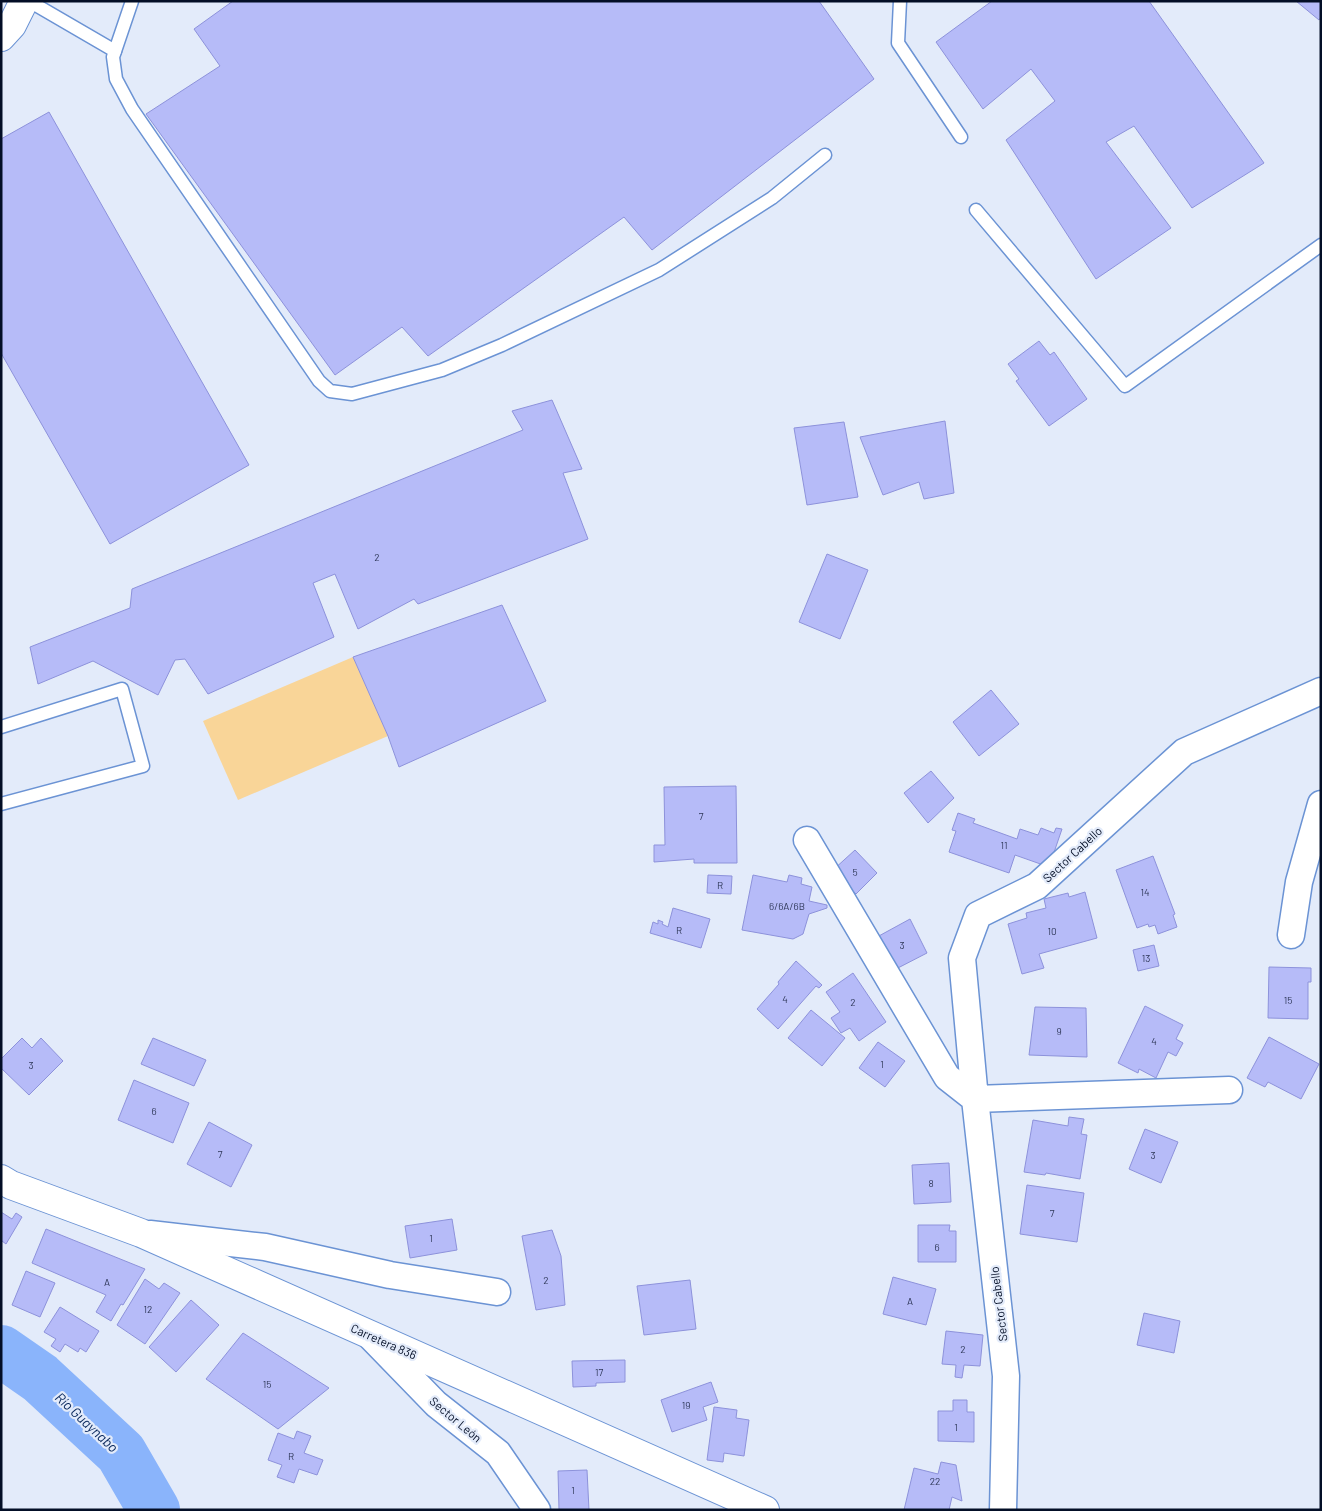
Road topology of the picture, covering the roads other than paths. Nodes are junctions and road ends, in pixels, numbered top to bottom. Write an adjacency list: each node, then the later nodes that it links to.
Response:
1 (24, 1): 5 (street)
2 (29, 1): 6 (lane)
3 (132, 1): 6 (lane)
4 (900, 1): 7 (lane)
5 (1, 38)
6 (115, 51): 8 (lane)
7 (961, 137)
8 (824, 155)
9 (976, 210): 10 (lane)
10 (1321, 246)
11 (1321, 690): 18 (street, Sector Cabello)
12 (1, 727): 13 (lane)
13 (1, 804)
14 (1321, 804): 16 (street)
15 (807, 840): 18 (street)
16 (1291, 935)
17 (1229, 1090): 18 (street)
18 (974, 1099): 25 (street, Sector Cabello)
19 (1, 1179): 20 (street, Carretera 836)
20 (141, 1233): 21 (street); 22 (street, Carretera 836)
21 (497, 1292)
22 (368, 1334): 23 (street, Sector León); 24 (street, Carretera 836)
23 (537, 1510)
24 (765, 1510)
25 (1003, 1510)

